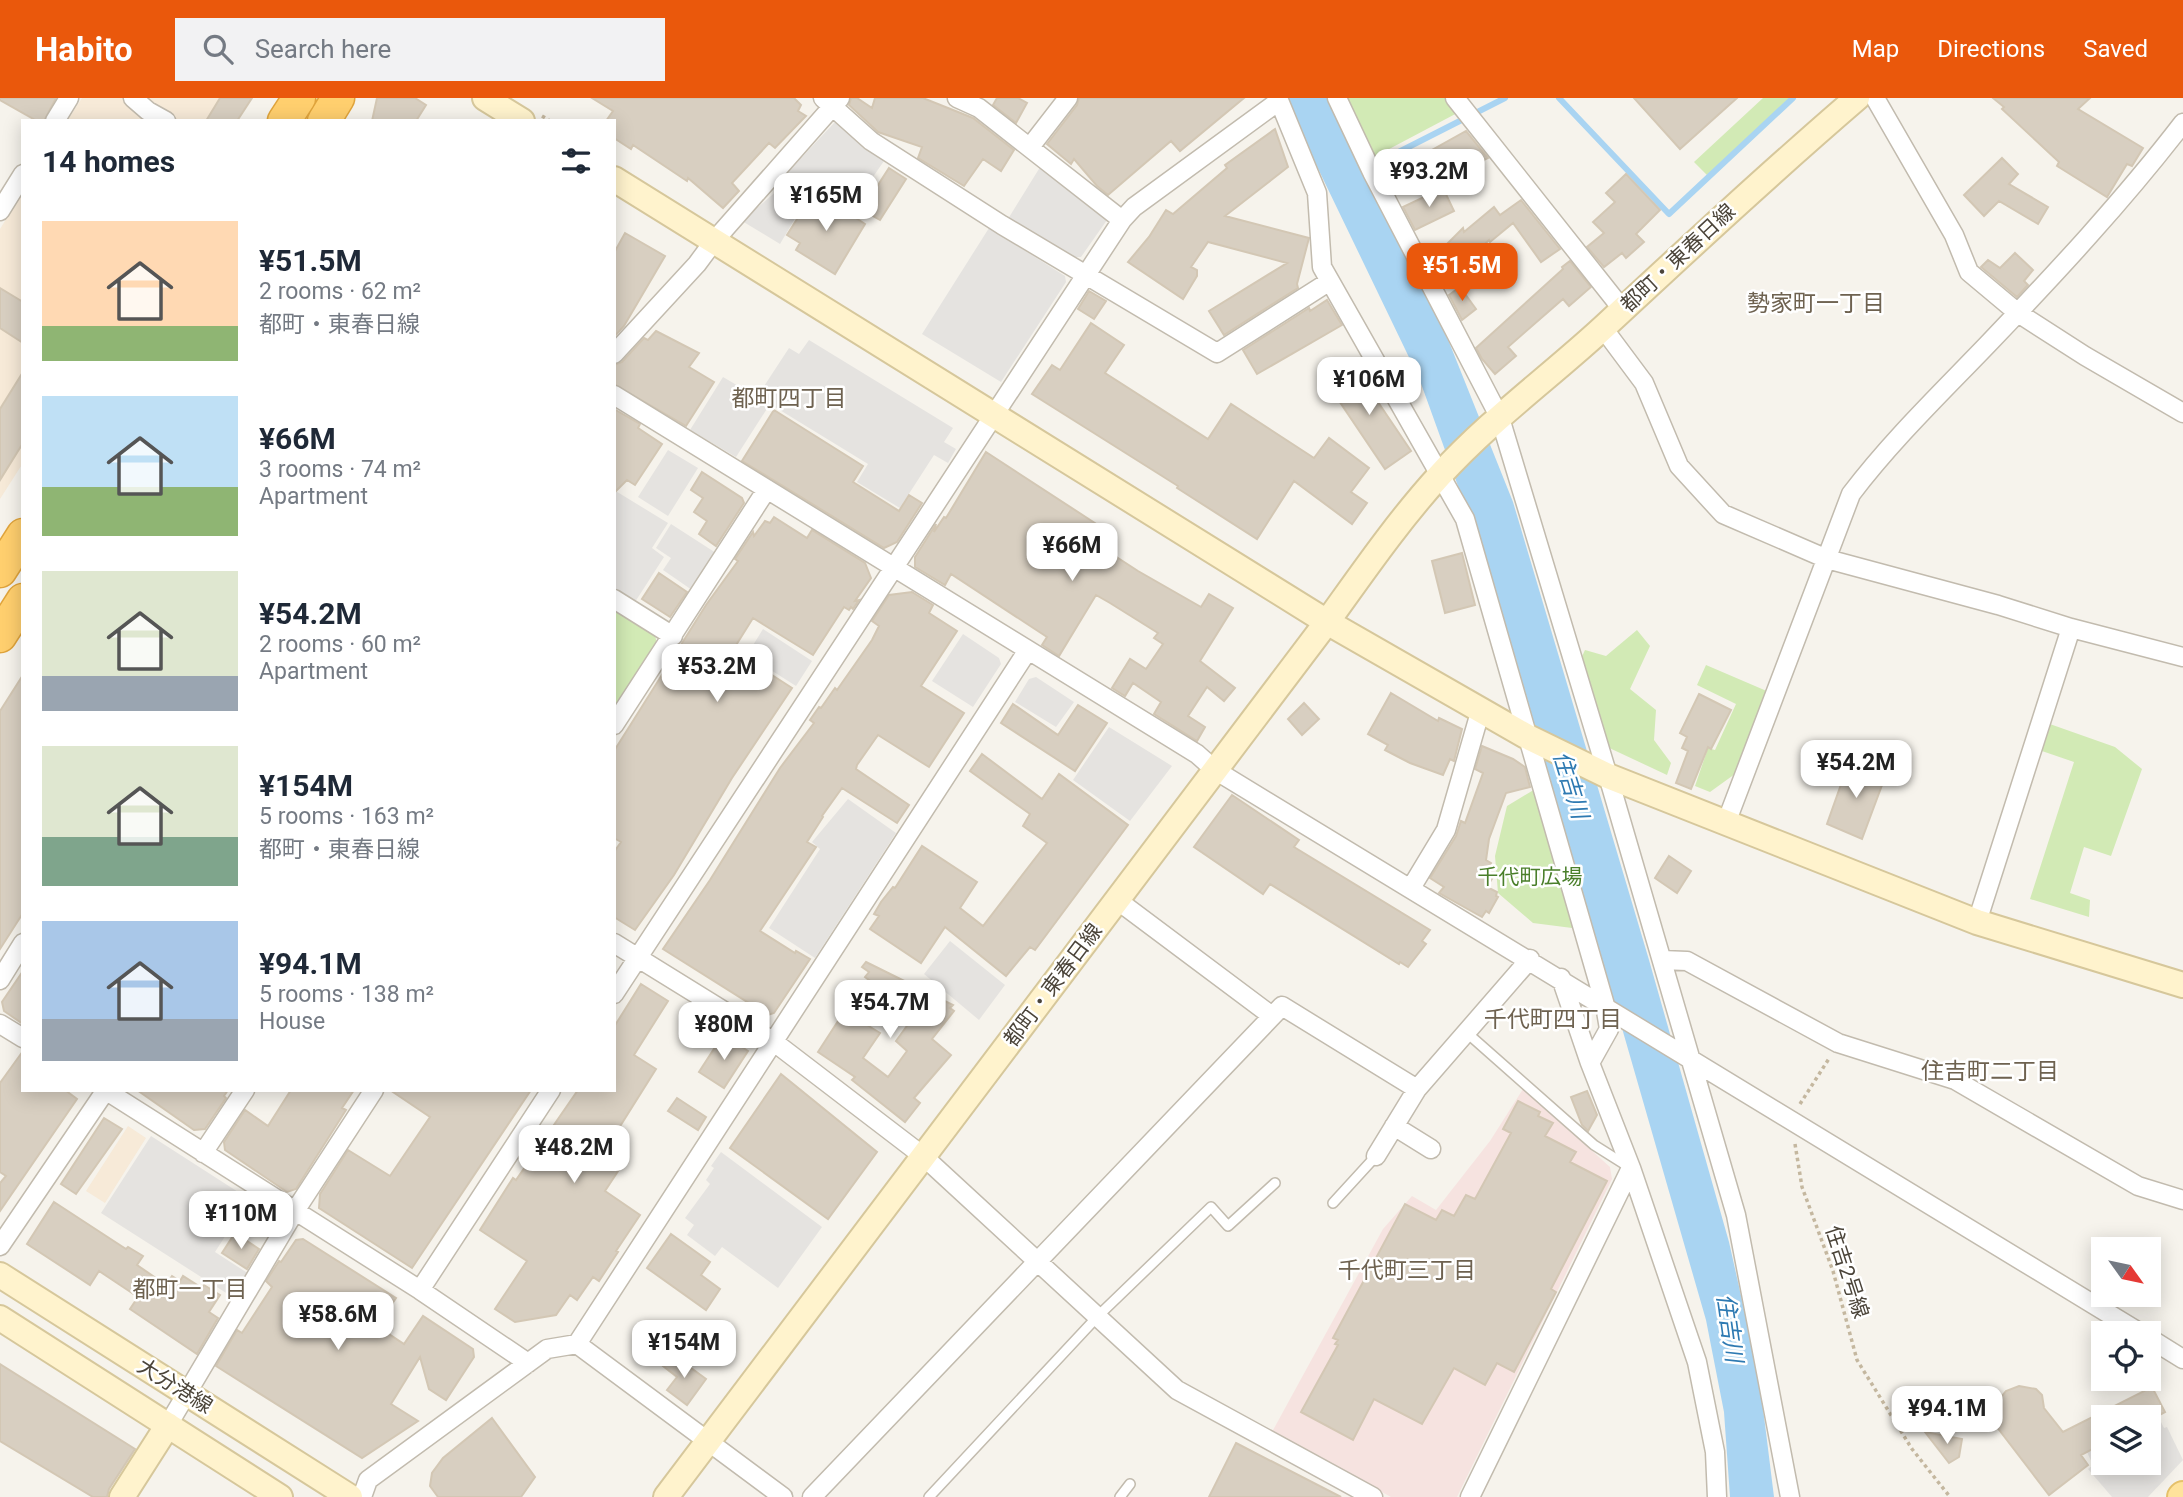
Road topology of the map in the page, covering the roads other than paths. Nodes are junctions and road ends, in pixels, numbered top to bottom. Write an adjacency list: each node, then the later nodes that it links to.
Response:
1 (69, 98): 14 (street)
2 (133, 98): 15 (street)
3 (299, 98): 16 (highway)
4 (338, 98): 17 (highway)
5 (485, 98): 18 (street)
6 (957, 98): 20 (street)
7 (1068, 98): 20 (street)
8 (1337, 98): 35 (street)
9 (1857, 98): 28 (street, 都町・東春日線)
10 (1875, 98): 29 (street)
11 (1278, 99): 24 (street); 27 (street)
12 (831, 101): 25 (street); 26 (street)
13 (1465, 110): 28 (street)
14 (56, 119)
15 (162, 119)
16 (285, 119)
17 (325, 119)
18 (519, 119)
19 (2183, 124): 29 (street)
20 (1030, 147): 24 (street)
21 (21, 177): 23 (street)
22 (616, 179): 25 (street)
23 (0, 211)
24 (1122, 219): 26 (street)
25 (714, 241): 31 (street); 34 (street)
26 (1084, 274): 27 (street); 34 (street)
27 (1330, 281): 36 (street)
28 (1623, 310): 30 (street, 都町・東春日線)
29 (2018, 313): 33 (street); 39 (street)
30 (1603, 328): 35 (street, 都町・東春日線); 39 (street)
31 (616, 352)
32 (616, 396): 37 (street)
33 (2183, 413)
34 (994, 416): 41 (street); 44 (street)
35 (1500, 418): 36 (street, 都町・東春日線); 54 (street)
36 (1441, 474): 44 (street, 都町・東春日線); 52 (street)
37 (767, 489): 41 (street); 47 (street)
38 (21, 539): 40 (highway)
39 (1827, 559): 45 (street); 55 (street)
40 (7, 566)
41 (894, 568): 48 (street); 61 (street)
42 (616, 600): 47 (street)
43 (21, 603): 46 (highway)
44 (1327, 622): 50 (street); 53 (street, 都町・東春日線)
45 (2071, 628): 49 (street); 58 (street)
46 (0, 636)
47 (673, 636): 51 (street)
48 (1028, 650): 53 (street); 73 (street)
49 (2183, 657)
50 (1481, 709): 52 (street); 56 (street)
51 (616, 722)
52 (1528, 737): 54 (street); 68 (street)
53 (1216, 769): 56 (street); 57 (street, 都町・東春日線)
54 (1604, 774): 55 (street); 63 (street)
55 (1726, 823): 58 (street)
56 (1411, 888): 62 (street)
57 (1117, 900): 69 (street); 85 (street, 都町・東春日線)
58 (1977, 922): 66 (street)
59 (616, 944): 61 (street)
60 (21, 946): 65 (street)
61 (638, 958): 67 (street); 73 (street)
62 (1530, 960): 64 (street); 71 (street)
63 (1662, 960): 74 (street); 89 (street)
64 (1561, 978): 68 (street); 75 (street)
65 (0, 980)
66 (2183, 985)
67 (616, 991)
68 (1608, 1007): 74 (street); 75 (street)
69 (1272, 1016): 76 (street); 93 (street)
70 (0, 1024): 72 (street)
71 (1466, 1032): 76 (street); 87 (lane)
72 (21, 1037)
73 (774, 1042): 85 (street); 99 (street)
74 (1684, 1054): 98 (street); 119 (street)
75 (1590, 1063): 87 (street)
76 (1417, 1089): 82 (street)
77 (105, 1092): 92 (street)
78 (109, 1092): 84 (street)
79 (244, 1092): 84 (street)
80 (373, 1092): 91 (street)
81 (550, 1092): 95 (street)
82 (1394, 1126): 83 (street); 86 (street)
83 (1432, 1149)
84 (203, 1153): 91 (street)
85 (923, 1156): 93 (street); 105 (street, 都町・東春日線)
86 (1376, 1156): 90 (lane)
87 (1630, 1168): 117 (street); 118 (street)
88 (1275, 1183): 96 (lane)
89 (2183, 1200)
90 (1333, 1203)
91 (295, 1211): 95 (street); 103 (street)
92 (0, 1246)
93 (1038, 1261): 96 (street); 113 (street)
94 (0, 1275): 103 (street, 大分港線)
95 (419, 1290): 102 (street)
96 (1098, 1316): 114 (lane); 116 (street)
97 (0, 1318): 104 (street, 大分港線)
98 (2121, 1321)
99 (577, 1344): 102 (street); 105 (street)
100 (2161, 1345): 101 (street)
101 (2183, 1359)
102 (528, 1363): 110 (street)
103 (187, 1394): 104 (street); 109 (street, 大分港線)
104 (168, 1425): 107 (street); 108 (street, 大分港線)
105 (709, 1440): 111 (street, 都町・東春日線); 112 (street)
106 (1130, 1484): 115 (lane)
107 (122, 1497)
108 (279, 1497)
109 (350, 1497)
110 (362, 1497)
111 (666, 1497)
112 (783, 1497)
113 (812, 1497)
114 (929, 1497)
115 (1120, 1497)
116 (1373, 1497)
117 (1470, 1497)
118 (1717, 1497)
119 (1790, 1497)

